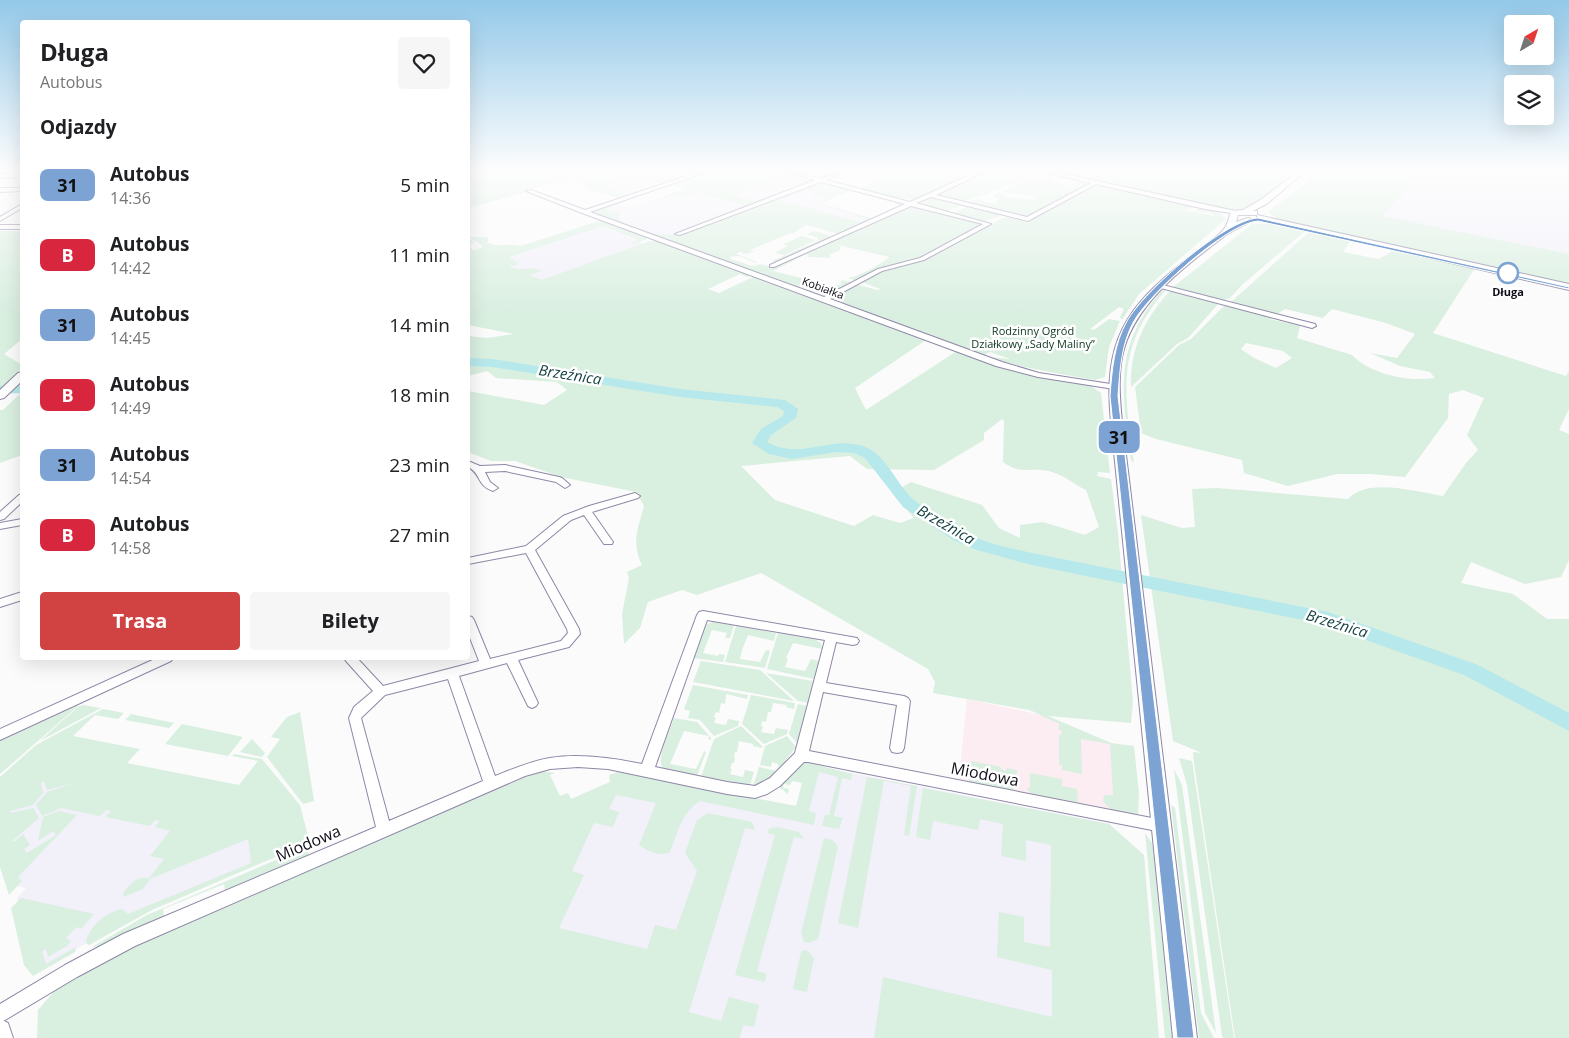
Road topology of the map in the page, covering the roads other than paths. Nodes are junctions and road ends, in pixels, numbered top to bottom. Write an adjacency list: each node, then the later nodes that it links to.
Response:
1 (599, 217): 20 (street, Kobiałka)
2 (722, 217): 16 (street)
3 (880, 217): 17 (street)
4 (962, 217): 12 (street)
5 (1019, 217): 6 (street)
6 (1033, 217)
7 (1235, 217): 15 (street)
8 (1244, 217): 10 (street)
9 (1259, 218): 10 (street); 19 (street)
10 (1248, 220): 15 (street)
11 (994, 221): 12 (street)
12 (988, 224): 20 (street)
13 (0, 227): 14 (street)
14 (20, 227)
15 (1227, 231): 18 (street)
16 (678, 234)
17 (772, 266)
18 (1159, 286): 21 (street); 23 (street)
19 (1569, 287)
20 (824, 300): 23 (street, Kobiałka)
21 (1312, 326)
22 (20, 377): 24 (street)
23 (1114, 387): 55 (street)
24 (0, 396)
25 (471, 466): 26 (street); 27 (street)
26 (565, 485)
27 (492, 488)
28 (635, 496): 30 (street)
29 (20, 499): 31 (street)
30 (586, 510): 34 (street); 35 (street)
31 (0, 517)
32 (20, 522): 33 (street)
33 (0, 526)
34 (608, 542)
35 (529, 549): 36 (street); 42 (street)
36 (470, 561)
37 (20, 597): 38 (street)
38 (0, 603)
39 (470, 625): 45 (street)
40 (831, 638): 41 (street); 47 (street); 53 (street)
41 (852, 641)
42 (511, 659): 45 (street); 49 (street)
43 (163, 660): 50 (street)
44 (352, 660): 48 (street)
45 (487, 665): 46 (street)
46 (452, 673): 48 (street); 54 (street)
47 (819, 687): 51 (street); 52 (street)
48 (381, 691): 56 (street)
49 (532, 703)
50 (0, 735)
51 (898, 748)
52 (801, 756): 53 (street, Miodowa); 55 (street, Miodowa)
53 (646, 772): 54 (street, Miodowa)
54 (491, 784): 56 (street, Miodowa)
55 (1162, 826): 60 (street)
56 (384, 830): 57 (street, Miodowa)
57 (0, 1014)
58 (0, 1031): 59 (street)
59 (1, 1038)
60 (1186, 1038)

